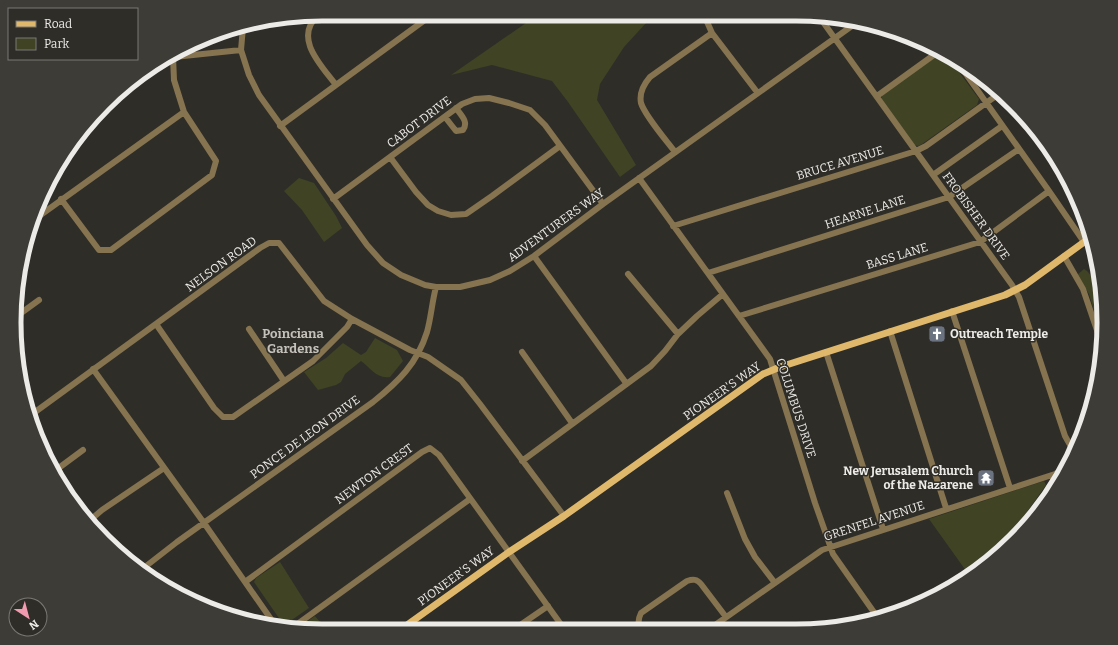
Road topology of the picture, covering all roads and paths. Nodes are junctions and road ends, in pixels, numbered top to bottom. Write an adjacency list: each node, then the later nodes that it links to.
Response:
1 (314, 21): 14 (street)
2 (423, 21): 14 (street)
3 (707, 21): 7 (street)
4 (824, 23): 8 (street, FROBISHER DRIVE)
5 (851, 27): 8 (street, ADVENTURERS WAY)
6 (243, 31): 9 (street)
7 (712, 33): 15 (street); 27 (street)
8 (835, 38): 15 (street, ADVENTURERS WAY); 16 (street, FROBISHER DRIVE)
9 (241, 50): 11 (street); 22 (street, ADVENTURERS WAY)
10 (934, 55): 16 (street)
11 (181, 56)
12 (173, 60): 20 (street)
13 (966, 74): 18 (street)
14 (336, 85): 22 (street)
15 (757, 92): 27 (street, ADVENTURERS WAY)
16 (877, 96): 26 (street, FROBISHER DRIVE)
17 (995, 97): 18 (street, BRUCE AVENUE)
18 (986, 103): 23 (street); 26 (street, BRUCE AVENUE)
19 (456, 108): 21 (street, CABOT DRIVE); 21 (street); 24 (street, CABOT DRIVE)
20 (184, 112): 33 (street); 33 (street)
21 (445, 117): 28 (street, CABOT DRIVE)
22 (280, 126): 34 (street, ADVENTURERS WAY)
23 (1002, 126): 25 (street); 29 (street)
24 (560, 146): 28 (street); 35 (street, CABOT DRIVE)
25 (1019, 149): 31 (street); 32 (street, HEARNE LANE)
26 (916, 151): 29 (street, FROBISHER DRIVE); 37 (street, BRUCE AVENUE)
27 (674, 152): 30 (street, ADVENTURERS WAY)
28 (390, 157): 34 (street, CABOT DRIVE)
29 (932, 175): 32 (street, FROBISHER DRIVE)
30 (639, 178): 35 (street, ADVENTURERS WAY); 37 (street, COLUMBUS DRIVE)
31 (1049, 191): 38 (street, BASS LANE); 39 (street)
32 (948, 197): 38 (street, FROBISHER DRIVE); 42 (street, HEARNE LANE)
33 (61, 199): 36 (street)
34 (333, 199): 44 (street, ADVENTURERS WAY)
35 (603, 204): 40 (street, ADVENTURERS WAY)
36 (41, 214)
37 (674, 226): 42 (street, COLUMBUS DRIVE)
38 (980, 242): 45 (street, FROBISHER DRIVE); 50 (street, BASS LANE)
39 (1084, 242): 41 (main road, PIONEER'S WAY)
40 (534, 256): 44 (street, ADVENTURERS WAY); 63 (street)
41 (1064, 256): 45 (main road, PIONEER'S WAY); 54 (street)
42 (708, 273): 46 (street, COLUMBUS DRIVE)
43 (628, 274): 56 (street)
44 (436, 287): 59 (street, PONCE DE LEON DRIVE)
45 (1015, 290): 48 (main road, PIONEER'S WAY); 66 (street, FROBISHER DRIVE)
46 (723, 294): 50 (street, COLUMBUS DRIVE); 56 (street)
47 (39, 300): 49 (street)
48 (952, 311): 55 (main road, PIONEER'S WAY); 72 (street)
49 (21, 313)
50 (739, 316): 61 (street, COLUMBUS DRIVE)
51 (352, 319): 52 (street, NELSON ROAD); 59 (street, NELSON ROAD); 62 (street)
52 (156, 324): 60 (street, NELSON ROAD); 62 (street)
53 (249, 329): 62 (street)
54 (1097, 329)
55 (890, 331): 58 (main road, PIONEER'S WAY); 75 (street)
56 (678, 334): 63 (street)
57 (522, 352): 65 (street)
58 (826, 352): 61 (main road, PIONEER'S WAY); 79 (street)
59 (418, 353): 68 (street, NELSON ROAD); 78 (street, PONCE DE LEON DRIVE)
60 (93, 369): 64 (street, NELSON ROAD); 70 (street)
61 (773, 370): 76 (main road, PIONEER'S WAY); 80 (street, COLUMBUS DRIVE)
62 (284, 381)
63 (626, 384): 65 (street)
64 (35, 412)
65 (572, 423): 68 (street)
66 (1071, 446)
67 (83, 450): 69 (street)
68 (522, 461): 76 (street, NELSON ROAD)
69 (58, 468)
70 (164, 468): 77 (street); 78 (street)
71 (1055, 474): 72 (street, GRENFEL AVENUE)
72 (1010, 488): 75 (street, GRENFEL AVENUE)
73 (727, 492): 84 (street)
74 (470, 499): 81 (street, NEWTON CREST); 83 (street, NEWTON CREST); 89 (street)
75 (946, 508): 79 (street, GRENFEL AVENUE)
76 (564, 516): 81 (main road, PIONEER'S WAY)
77 (93, 518)
78 (204, 523): 82 (street, PONCE DE LEON DRIVE); 83 (street)
79 (883, 529): 80 (street, GRENFEL AVENUE)
80 (830, 546): 84 (street, GRENFEL AVENUE); 86 (street, COLUMBUS DRIVE)
81 (510, 552): 85 (street, NEWTON CREST); 90 (main road, PIONEER'S WAY)
82 (145, 566)
83 (245, 582): 88 (street)
84 (775, 583): 87 (street, GRENFEL AVENUE)
85 (548, 606): 91 (street); 92 (street, NEWTON CREST)
86 (875, 614)
87 (726, 617): 93 (street); 94 (street, GRENFEL AVENUE)
88 (270, 619)
89 (299, 623)
90 (408, 624)
91 (522, 624)
92 (561, 624)
93 (638, 624)
94 (716, 624)

